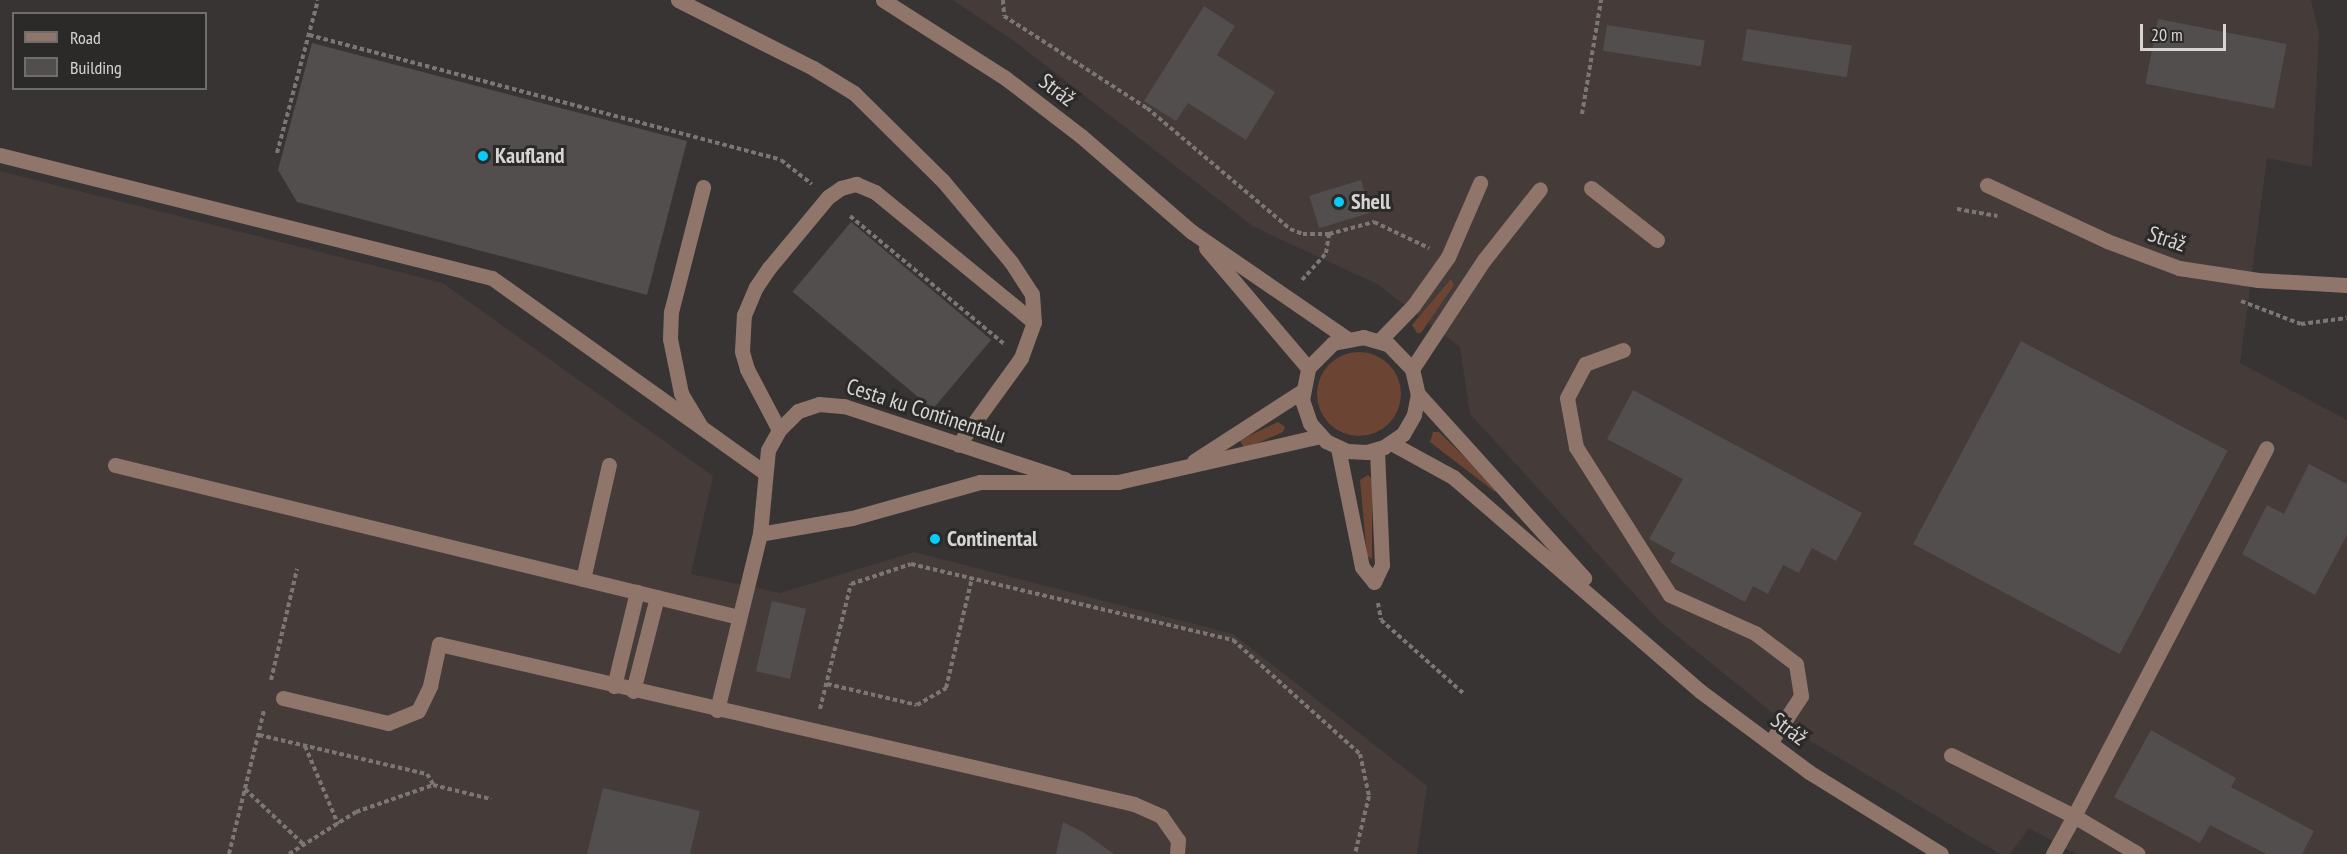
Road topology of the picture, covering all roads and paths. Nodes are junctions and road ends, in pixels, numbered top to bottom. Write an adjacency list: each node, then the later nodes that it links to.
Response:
1 (318, 0): 6 (path)
2 (678, 0): 23 (street)
3 (883, 0): 17 (street, Stráž)
4 (1003, 0): 18 (path)
5 (1601, 0): 7 (path)
6 (309, 35): 8 (path); 13 (path)
7 (1582, 114)
8 (277, 153)
9 (0, 155): 33 (street)
10 (1480, 183): 25 (street)
11 (1987, 185): 22 (street, Stráž)
12 (704, 187): 33 (street)
13 (815, 187)
14 (1591, 188): 19 (street)
15 (1540, 189): 29 (street)
16 (850, 216): 26 (path)
17 (1192, 232): 24 (street, Stráž); 28 (street, Stráž)
18 (1329, 234): 20 (path); 21 (path)
19 (1657, 240)
20 (1438, 252)
21 (1296, 285)
22 (2347, 285)
23 (1034, 322): 32 (street); 35 (street)
24 (1346, 338): 25 (street); 28 (street, Stráž)
25 (1380, 340): 29 (street, Stráž)
26 (1009, 348)
27 (1623, 350): 60 (street)
28 (1308, 368): 30 (street, Stráž)
29 (1412, 369): 31 (street, Stráž)
30 (1302, 391): 34 (street, Stráž); 41 (street, Cesta ku Continentalu)
31 (1418, 394): 36 (street, Stráž); 51 (street, Stráž)
32 (779, 430): 35 (street, Cesta ku Continentalu); 42 (street, Cesta ku Continentalu)
33 (704, 432): 42 (street)
34 (1320, 436): 37 (street, Stráž); 41 (street, Cesta ku Continentalu)
35 (958, 445): 43 (street, Cesta ku Continentalu)
36 (1384, 447): 37 (street, Stráž); 47 (street); 51 (street, Stráž)
37 (1338, 448): 47 (street)
38 (2266, 448): 66 (street)
39 (115, 465): 46 (street)
40 (609, 465): 46 (street)
41 (1184, 468): 43 (street, Cesta ku Continentalu)
42 (765, 473): 44 (street, Cesta ku Continentalu)
43 (1065, 479): 44 (street, Cesta ku Continentalu)
44 (760, 534): 50 (street, Cesta ku Continentalu)
45 (972, 578): 52 (path); 52 (path); 71 (path)
46 (583, 579): 48 (street)
47 (1374, 582): 55 (path)
48 (637, 592): 49 (street); 53 (street)
49 (657, 597): 50 (street); 54 (street)
50 (739, 617): 57 (street, Cesta ku Continentalu)
51 (1623, 622): 60 (street, Stráž)
52 (827, 684): 58 (path)
53 (614, 686): 54 (street); 56 (street)
54 (633, 691): 57 (street)
55 (1464, 694)
56 (283, 698)
57 (717, 710): 70 (street)
58 (820, 710)
59 (258, 735): 61 (path)
60 (1770, 743): 72 (street, Stráž)
61 (304, 746): 63 (path); 67 (path)
62 (1951, 755): 66 (street)
63 (433, 784): 65 (path); 67 (path)
64 (245, 789): 68 (path)
65 (491, 799)
66 (2074, 816): 73 (street); 74 (street)
67 (338, 824): 68 (path)
68 (304, 845): 69 (path)
69 (289, 854)
70 (1177, 854)
71 (1355, 854)
72 (1941, 854)
73 (2053, 854)
74 (2138, 854)

